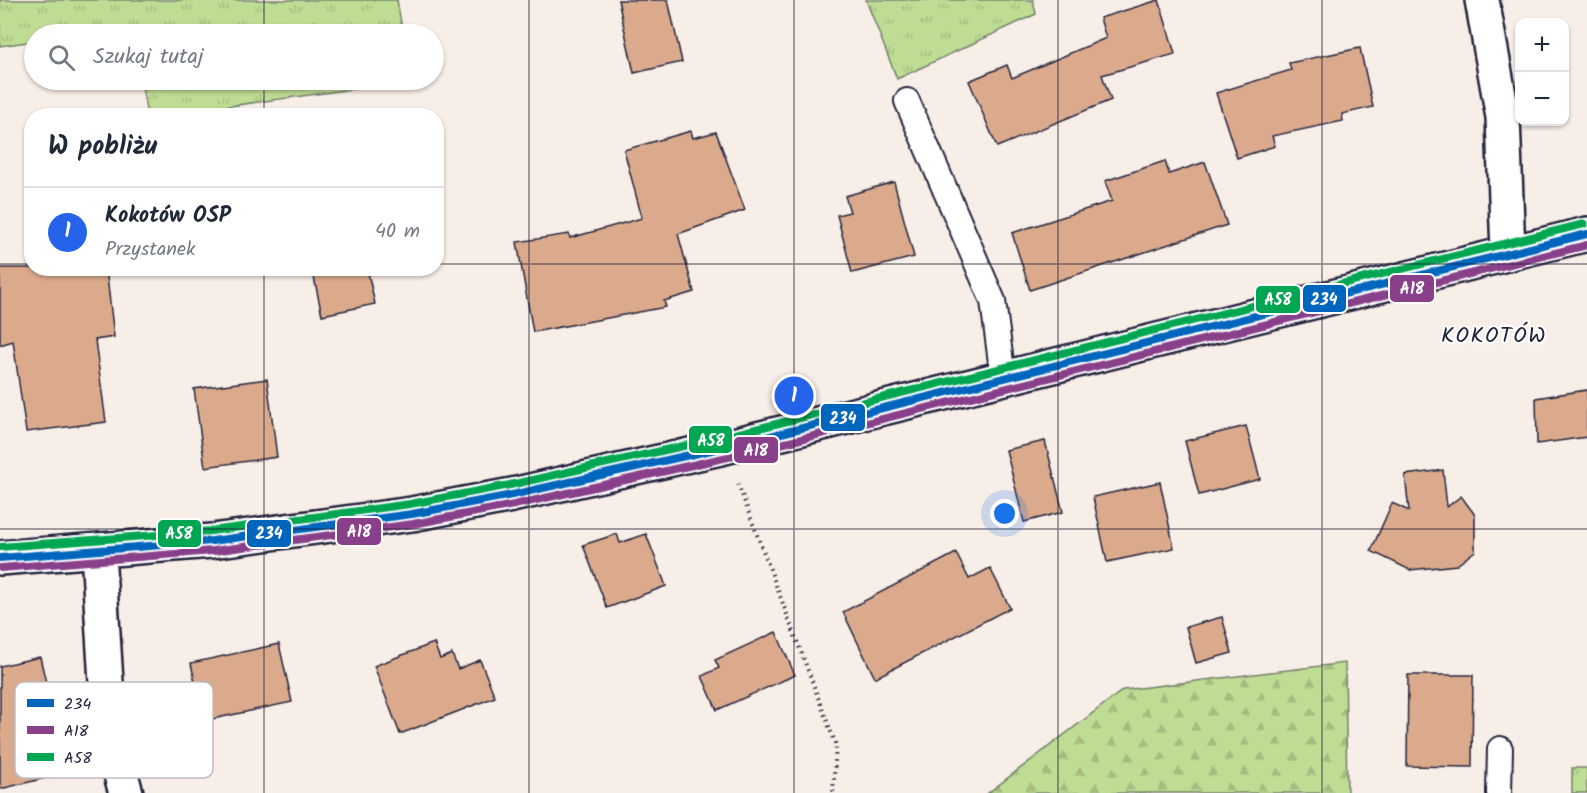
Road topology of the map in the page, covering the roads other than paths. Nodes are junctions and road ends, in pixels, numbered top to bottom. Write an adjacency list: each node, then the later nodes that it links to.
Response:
1 (1482, 0): 4 (street)
2 (907, 100): 5 (lane)
3 (1587, 234): 4 (street)
4 (1508, 253): 5 (street)
5 (1003, 378): 6 (street)
6 (98, 552): 7 (street); 8 (street)
7 (0, 558)
8 (106, 682)
9 (1500, 749): 12 (lane)
10 (122, 778): 11 (street)
11 (126, 793)
12 (1499, 793)

